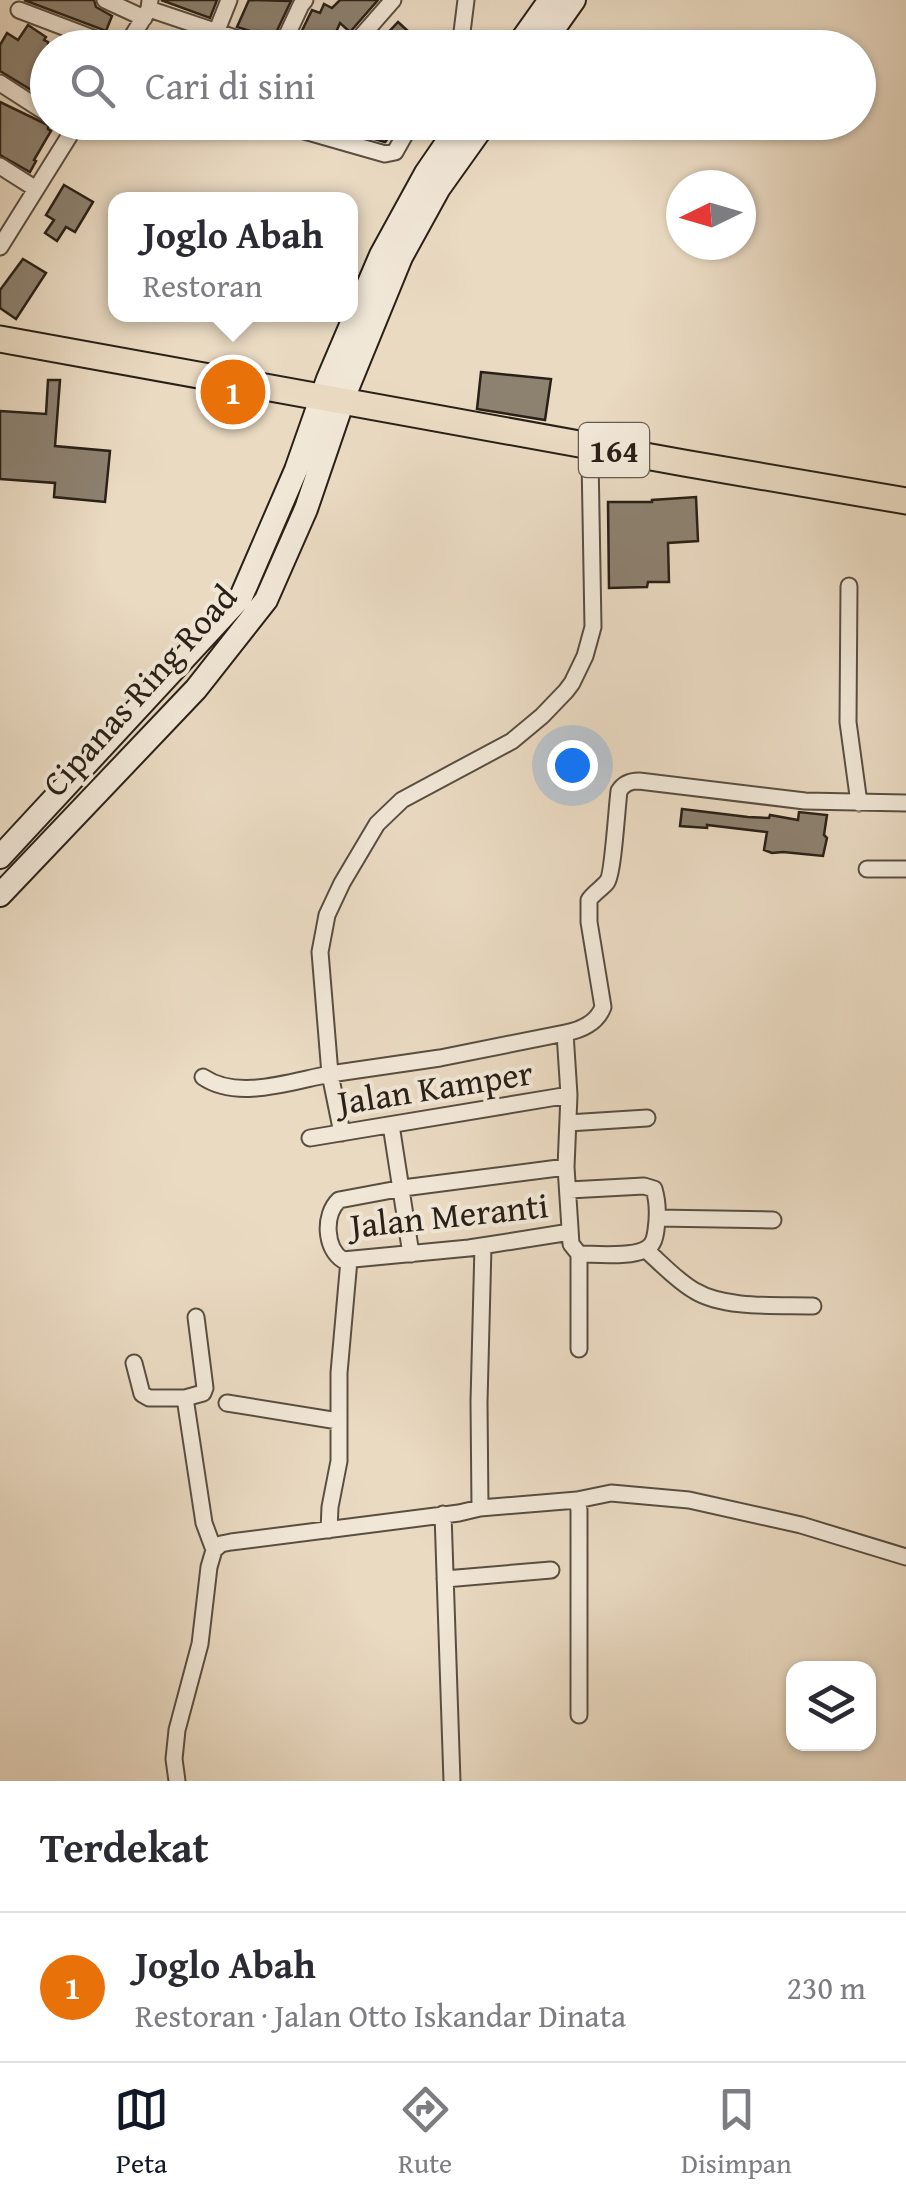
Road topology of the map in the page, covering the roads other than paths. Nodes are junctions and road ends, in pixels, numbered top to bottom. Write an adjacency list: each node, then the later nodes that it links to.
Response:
1 (105, 0): 8 (street)
2 (228, 0): 13 (street)
3 (305, 0): 14 (street)
4 (392, 0): 15 (street)
5 (466, 0): 16 (street)
6 (550, 0): 17 (street)
7 (574, 0): 18 (street)
8 (148, 9): 11 (street); 12 (street)
9 (18, 10): 10 (street)
10 (73, 30)
11 (134, 30)
12 (192, 30)
13 (217, 30)
14 (290, 30)
15 (366, 30)
16 (462, 30)
17 (529, 30)
18 (553, 30)
19 (0, 83): 20 (street)
20 (30, 102)
21 (63, 140): 27 (street)
22 (336, 140): 23 (street)
23 (401, 140)
24 (449, 140): 30 (street)
25 (473, 140): 30 (street)
26 (0, 166): 27 (street)
27 (36, 190): 28 (street)
28 (0, 246)
29 (0, 339): 30 (main road, 164)
30 (333, 400): 31 (main road, 164); 36 (street, Cipanas Ring Road); 39 (street, Cipanas Ring Road)
31 (592, 446): 32 (main road, 164); 41 (street)
32 (906, 501)
33 (849, 586): 34 (street)
34 (859, 803): 35 (street); 40 (street)
35 (906, 803)
36 (0, 857)
37 (867, 869): 38 (street)
38 (906, 869)
39 (0, 895)
40 (565, 1033): 41 (street); 43 (street)
41 (330, 1074): 42 (street); 47 (street)
42 (203, 1078)
43 (570, 1096): 45 (street); 46 (street, Jalan Kamper)
44 (646, 1118): 45 (street)
45 (568, 1123): 49 (street)
46 (391, 1125): 47 (street, Jalan Kamper); 50 (street)
47 (342, 1132): 48 (street, Jalan Kamper)
48 (310, 1138)
49 (566, 1167): 50 (street); 51 (street)
50 (402, 1188): 57 (street); 59 (street, Jalan Meranti)
51 (569, 1190): 52 (street); 54 (street)
52 (658, 1218): 53 (street); 56 (street)
53 (773, 1220)
54 (570, 1232): 55 (street, Jalan Meranti); 58 (street)
55 (483, 1246): 57 (street, Jalan Meranti); 68 (street)
56 (646, 1250): 58 (street); 60 (street)
57 (411, 1254): 59 (street, Jalan Meranti)
58 (579, 1254): 62 (street)
59 (349, 1260): 66 (street)
60 (813, 1306)
61 (196, 1317): 64 (street)
62 (579, 1349)
63 (134, 1362): 64 (street)
64 (185, 1398): 71 (street)
65 (227, 1403): 66 (street)
66 (338, 1421): 70 (street)
67 (578, 1500): 68 (street); 72 (street); 75 (street)
68 (480, 1508): 69 (street)
69 (443, 1514): 70 (street); 74 (street)
70 (329, 1530): 71 (street)
71 (214, 1550): 76 (street)
72 (906, 1558)
73 (551, 1570): 74 (street)
74 (445, 1578): 77 (street)
75 (579, 1715)
76 (176, 1781)
77 (452, 1781)

